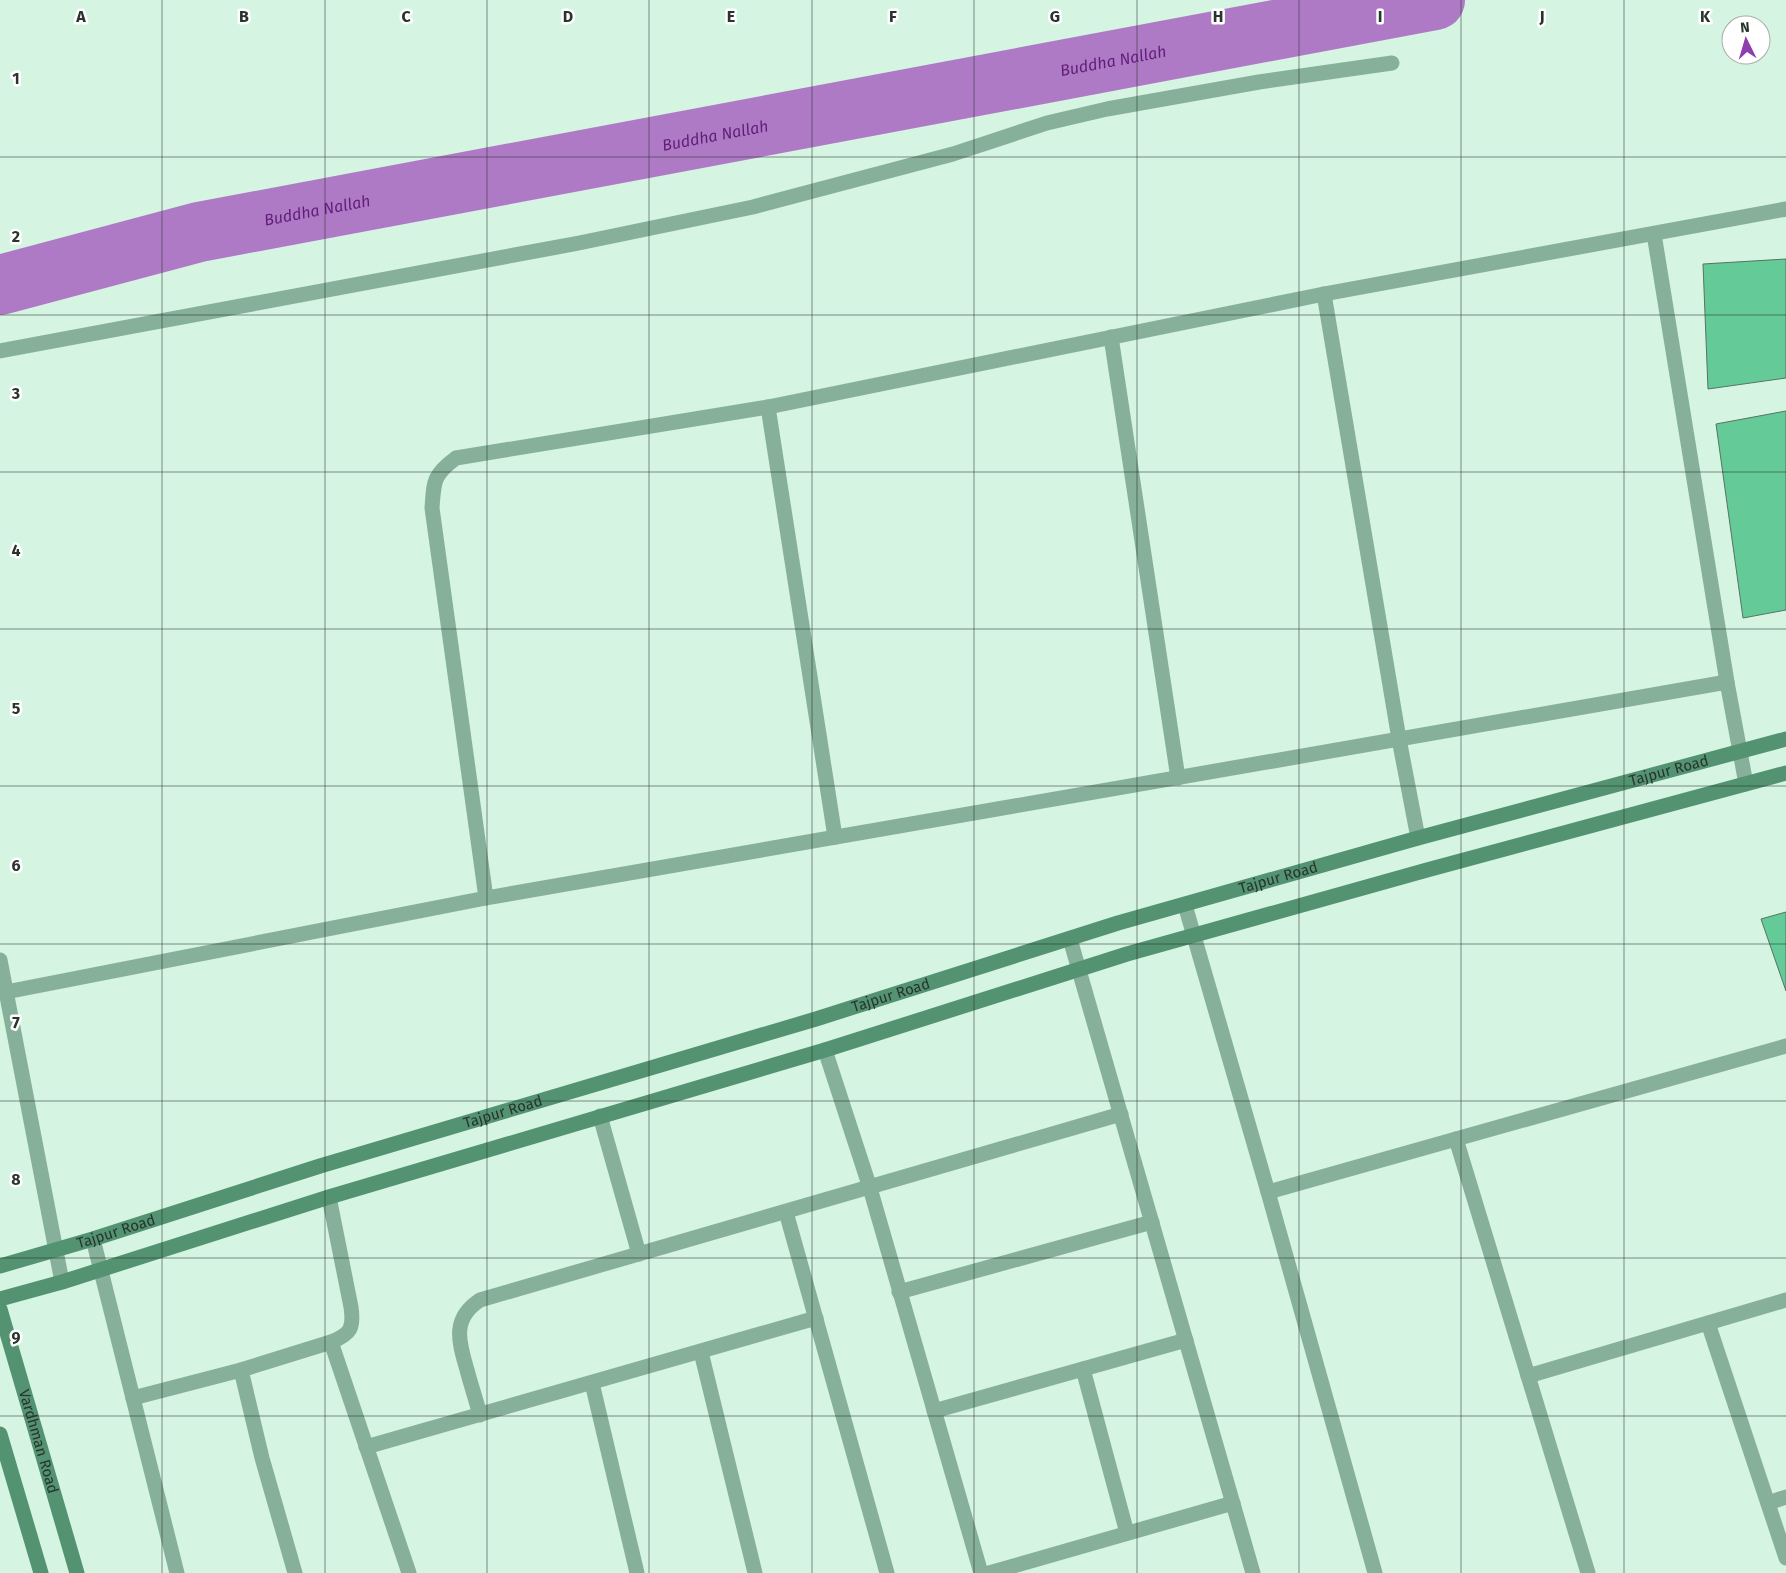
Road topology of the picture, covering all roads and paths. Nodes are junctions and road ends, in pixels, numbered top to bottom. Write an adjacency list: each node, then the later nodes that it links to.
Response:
1 (1392, 63): 6 (street)
2 (1786, 209): 3 (street)
3 (1654, 234): 4 (street); 8 (street)
4 (1324, 294): 5 (street); 9 (street)
5 (1111, 337): 7 (street); 13 (street)
6 (0, 351)
7 (768, 407): 15 (street); 17 (street)
8 (1727, 682): 9 (street); 11 (street)
9 (1400, 739): 13 (street); 16 (street)
10 (1786, 740): 11 (main road, Tajpur Road)
11 (1740, 752): 14 (street); 16 (main road, Tajpur Road)
12 (1786, 773): 14 (main road, Tajpur Road)
13 (1178, 778): 15 (street)
14 (1746, 784): 19 (main road, Tajpur Road)
15 (835, 837): 17 (street)
16 (1418, 838): 18 (main road, Tajpur Road)
17 (486, 898): 23 (street)
18 (1185, 905): 19 (street); 20 (main road, Tajpur Road)
19 (1194, 936): 22 (main road, Tajpur Road); 30 (street)
20 (1070, 939): 22 (street); 34 (main road, Tajpur Road)
21 (0, 960): 23 (street)
22 (1079, 970): 25 (main road, Tajpur Road); 26 (street)
23 (6, 992): 35 (street)
24 (1786, 1046): 28 (street)
25 (825, 1050): 27 (main road, Tajpur Road); 29 (street)
26 (1121, 1114): 29 (street); 33 (street)
27 (600, 1116): 31 (main road, Tajpur Road); 36 (street)
28 (1456, 1139): 30 (street); 51 (street)
29 (870, 1188): 32 (street); 40 (street)
30 (1268, 1192): 74 (street)
31 (329, 1198): 38 (main road, Tajpur Road); 47 (street)
32 (786, 1212): 36 (street); 44 (street)
33 (1152, 1222): 40 (street); 46 (street)
34 (93, 1239): 35 (main road, Tajpur Road); 38 (street)
35 (56, 1250): 37 (main road, Tajpur Road); 39 (street)
36 (639, 1254): 55 (street)
37 (0, 1266)
38 (100, 1270): 39 (main road, Tajpur Road); 53 (street)
39 (62, 1282): 41 (main road, Tajpur Road)
40 (899, 1292): 54 (street)
41 (0, 1299)
42 (1786, 1300): 45 (street)
43 (0, 1310): 64 (main road, Vardhman Road)
44 (816, 1318): 48 (street); 70 (street)
45 (1708, 1323): 51 (street); 60 (street)
46 (1186, 1340): 49 (street); 59 (street)
47 (331, 1342): 50 (street); 57 (street)
48 (701, 1352): 52 (street); 69 (street)
49 (1084, 1369): 54 (street); 61 (street)
50 (241, 1370): 53 (street); 66 (street)
51 (1528, 1376): 75 (street)
52 (592, 1383): 55 (street); 68 (street)
53 (133, 1398): 65 (street)
54 (934, 1411): 71 (street)
55 (480, 1415): 57 (street)
56 (0, 1434): 63 (main road)
57 (366, 1447): 67 (street)
58 (1786, 1498): 60 (street)
59 (1233, 1503): 61 (street); 73 (street)
60 (1768, 1503): 62 (street)
61 (1127, 1533): 72 (street)
62 (1786, 1558)
63 (41, 1573)
64 (77, 1573)
65 (177, 1573)
66 (295, 1573)
67 (409, 1573)
68 (637, 1573)
69 (755, 1573)
70 (887, 1573)
71 (981, 1573)
72 (989, 1573)
73 (1253, 1573)
74 (1375, 1573)
75 (1588, 1573)

